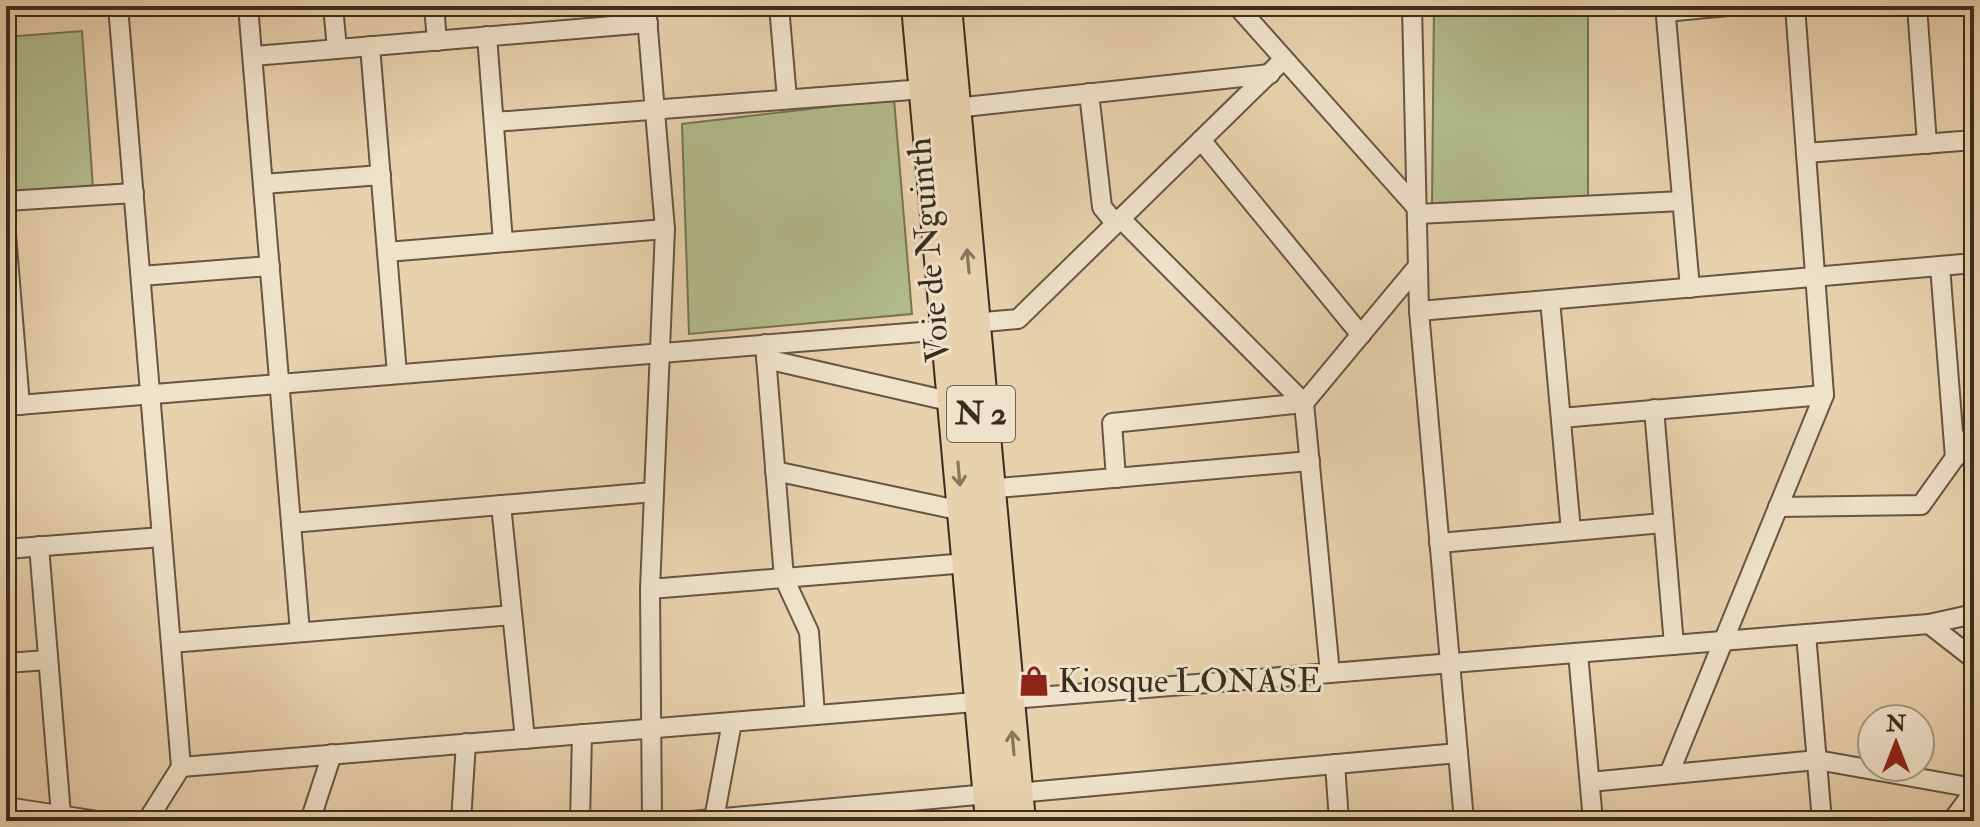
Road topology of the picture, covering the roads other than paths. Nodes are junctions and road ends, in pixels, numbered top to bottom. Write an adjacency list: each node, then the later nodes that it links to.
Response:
1 (118, 6): 34 (street)
2 (248, 6): 19 (street)
3 (333, 6): 18 (street)
4 (434, 6): 16 (street)
5 (779, 6): 24 (street)
6 (917, 6): 22 (highway, Voie de Nguinth / N 2)
7 (946, 6): 25 (highway, Voie de Nguinth / N 2)
8 (1237, 6): 20 (street)
9 (1412, 6): 37 (street)
10 (1728, 6): 13 (street)
11 (1795, 6): 31 (street)
12 (1917, 6): 30 (street)
13 (1665, 9): 36 (street)
14 (647, 15): 15 (street); 26 (street)
15 (487, 36): 16 (street); 27 (street)
16 (437, 41): 17 (street)
17 (370, 46): 18 (street); 32 (street)
18 (337, 49): 19 (street)
19 (253, 56): 33 (street)
20 (1284, 59): 21 (street); 37 (street)
21 (1270, 74): 23 (street); 28 (street)
22 (924, 89): 24 (street); 53 (highway, Voie de Nguinth / N 2)
23 (1089, 93): 25 (street); 38 (street)
24 (787, 99): 26 (street)
25 (955, 108): 53 (highway, Voie de Nguinth / N 2, one-way to 25)
26 (655, 109): 27 (street); 39 (street)
27 (494, 122): 41 (street)
28 (1201, 140): 38 (street); 54 (street)
29 (1974, 140): 30 (street)
30 (1927, 144): 31 (street)
31 (1806, 153): 48 (street)
32 (381, 175): 33 (street); 42 (street)
33 (263, 184): 44 (street)
34 (134, 193): 35 (street); 47 (street)
35 (6, 201)
36 (1682, 201): 37 (street); 49 (street)
37 (1416, 210): 45 (street)
38 (1118, 221): 53 (street); 62 (street)
39 (665, 229): 41 (street); 56 (street)
40 (6, 234): 52 (street)
41 (503, 242): 42 (street)
42 (387, 252): 57 (street)
43 (1974, 263): 46 (street)
44 (270, 266): 47 (street); 58 (street)
45 (1418, 266): 51 (street); 54 (street)
46 (1940, 266): 48 (street); 67 (street)
47 (141, 276): 59 (street)
48 (1815, 277): 49 (street); 60 (street)
49 (1690, 288): 50 (street)
50 (1550, 300): 51 (street); 65 (street)
51 (1419, 311): 80 (street)
52 (10, 322): 63 (street)
53 (960, 326): 55 (street); 61 (highway, Voie de Nguinth / N 2); 71 (highway, Voie de Nguinth / N 2)
54 (1361, 335): 62 (street)
55 (766, 352): 56 (street); 61 (street); 69 (street)
56 (660, 353): 57 (street); 72 (street)
57 (397, 374): 58 (street)
58 (280, 384): 59 (street); 76 (street)
59 (150, 394): 63 (street); 79 (street)
60 (1824, 395): 64 (street); 74 (street)
61 (953, 402): 75 (highway, Voie de Nguinth / N 2, one-way to 75)
62 (1304, 403): 68 (street); 70 (street)
63 (13, 406)
64 (1654, 409): 65 (street); 77 (street)
65 (1561, 418): 78 (street)
66 (1974, 431): 67 (street)
67 (1955, 458): 74 (street)
68 (1310, 461): 70 (street); 99 (street)
69 (775, 471): 75 (street); 84 (street)
70 (1116, 478): 71 (street)
71 (987, 489): 100 (highway, Voie de Nguinth / N 2)
72 (654, 492): 73 (street); 85 (street)
73 (501, 505): 76 (street); 87 (street)
74 (1778, 507): 91 (street)
75 (962, 511): 83 (highway, Voie de Nguinth / N 2)
76 (291, 523): 89 (street)
77 (1663, 523): 78 (street); 93 (street)
78 (1571, 531): 80 (street)
79 (162, 537): 81 (street); 92 (street)
80 (1439, 543): 98 (street)
81 (39, 546): 82 (street); 96 (street)
82 (6, 549)
83 (967, 563): 84 (street); 100 (highway, Voie de Nguinth / N 2)
84 (784, 578): 85 (street); 101 (street)
85 (650, 589): 103 (street)
86 (1974, 614): 88 (street)
87 (512, 615): 89 (street); 105 (street)
88 (1929, 624): 90 (street); 95 (street)
89 (300, 632): 92 (street)
90 (1806, 634): 91 (street); 109 (street)
91 (1721, 641): 93 (street); 112 (street)
92 (171, 643): 111 (street)
93 (1674, 645): 94 (street)
94 (1578, 653): 98 (street); 113 (street)
95 (1974, 659)
96 (48, 660): 97 (street); 117 (street)
97 (6, 663)
98 (1450, 663): 99 (street); 107 (street)
99 (1330, 673): 100 (street)
100 (994, 700): 101 (street); 116 (highway, Voie de Nguinth / N 2)
101 (815, 715): 102 (street)
102 (732, 722): 103 (street); 118 (street)
103 (651, 728): 104 (street); 124 (street)
104 (582, 734): 105 (street); 123 (street)
105 (525, 739): 106 (street)
106 (466, 743): 108 (street); 122 (street)
107 (1458, 753): 110 (street); 127 (street)
108 (332, 754): 111 (street); 121 (street)
109 (1817, 760): 112 (street); 114 (street); 129 (street)
110 (1335, 764): 116 (street); 126 (street)
111 (181, 767): 120 (street)
112 (1669, 774): 113 (street)
113 (1590, 782): 128 (street)
114 (1974, 790): 130 (street)
115 (6, 807): 117 (street)
116 (1004, 807): 118 (street)
117 (61, 815): 119 (street)
118 (714, 819): 125 (street)
119 (98, 821)
120 (147, 821)
121 (310, 821)
122 (461, 821)
123 (580, 821)
124 (652, 821)
125 (691, 821)
126 (1339, 821)
127 (1464, 821)
128 (1593, 821)
129 (1822, 821)
130 (1952, 821)

